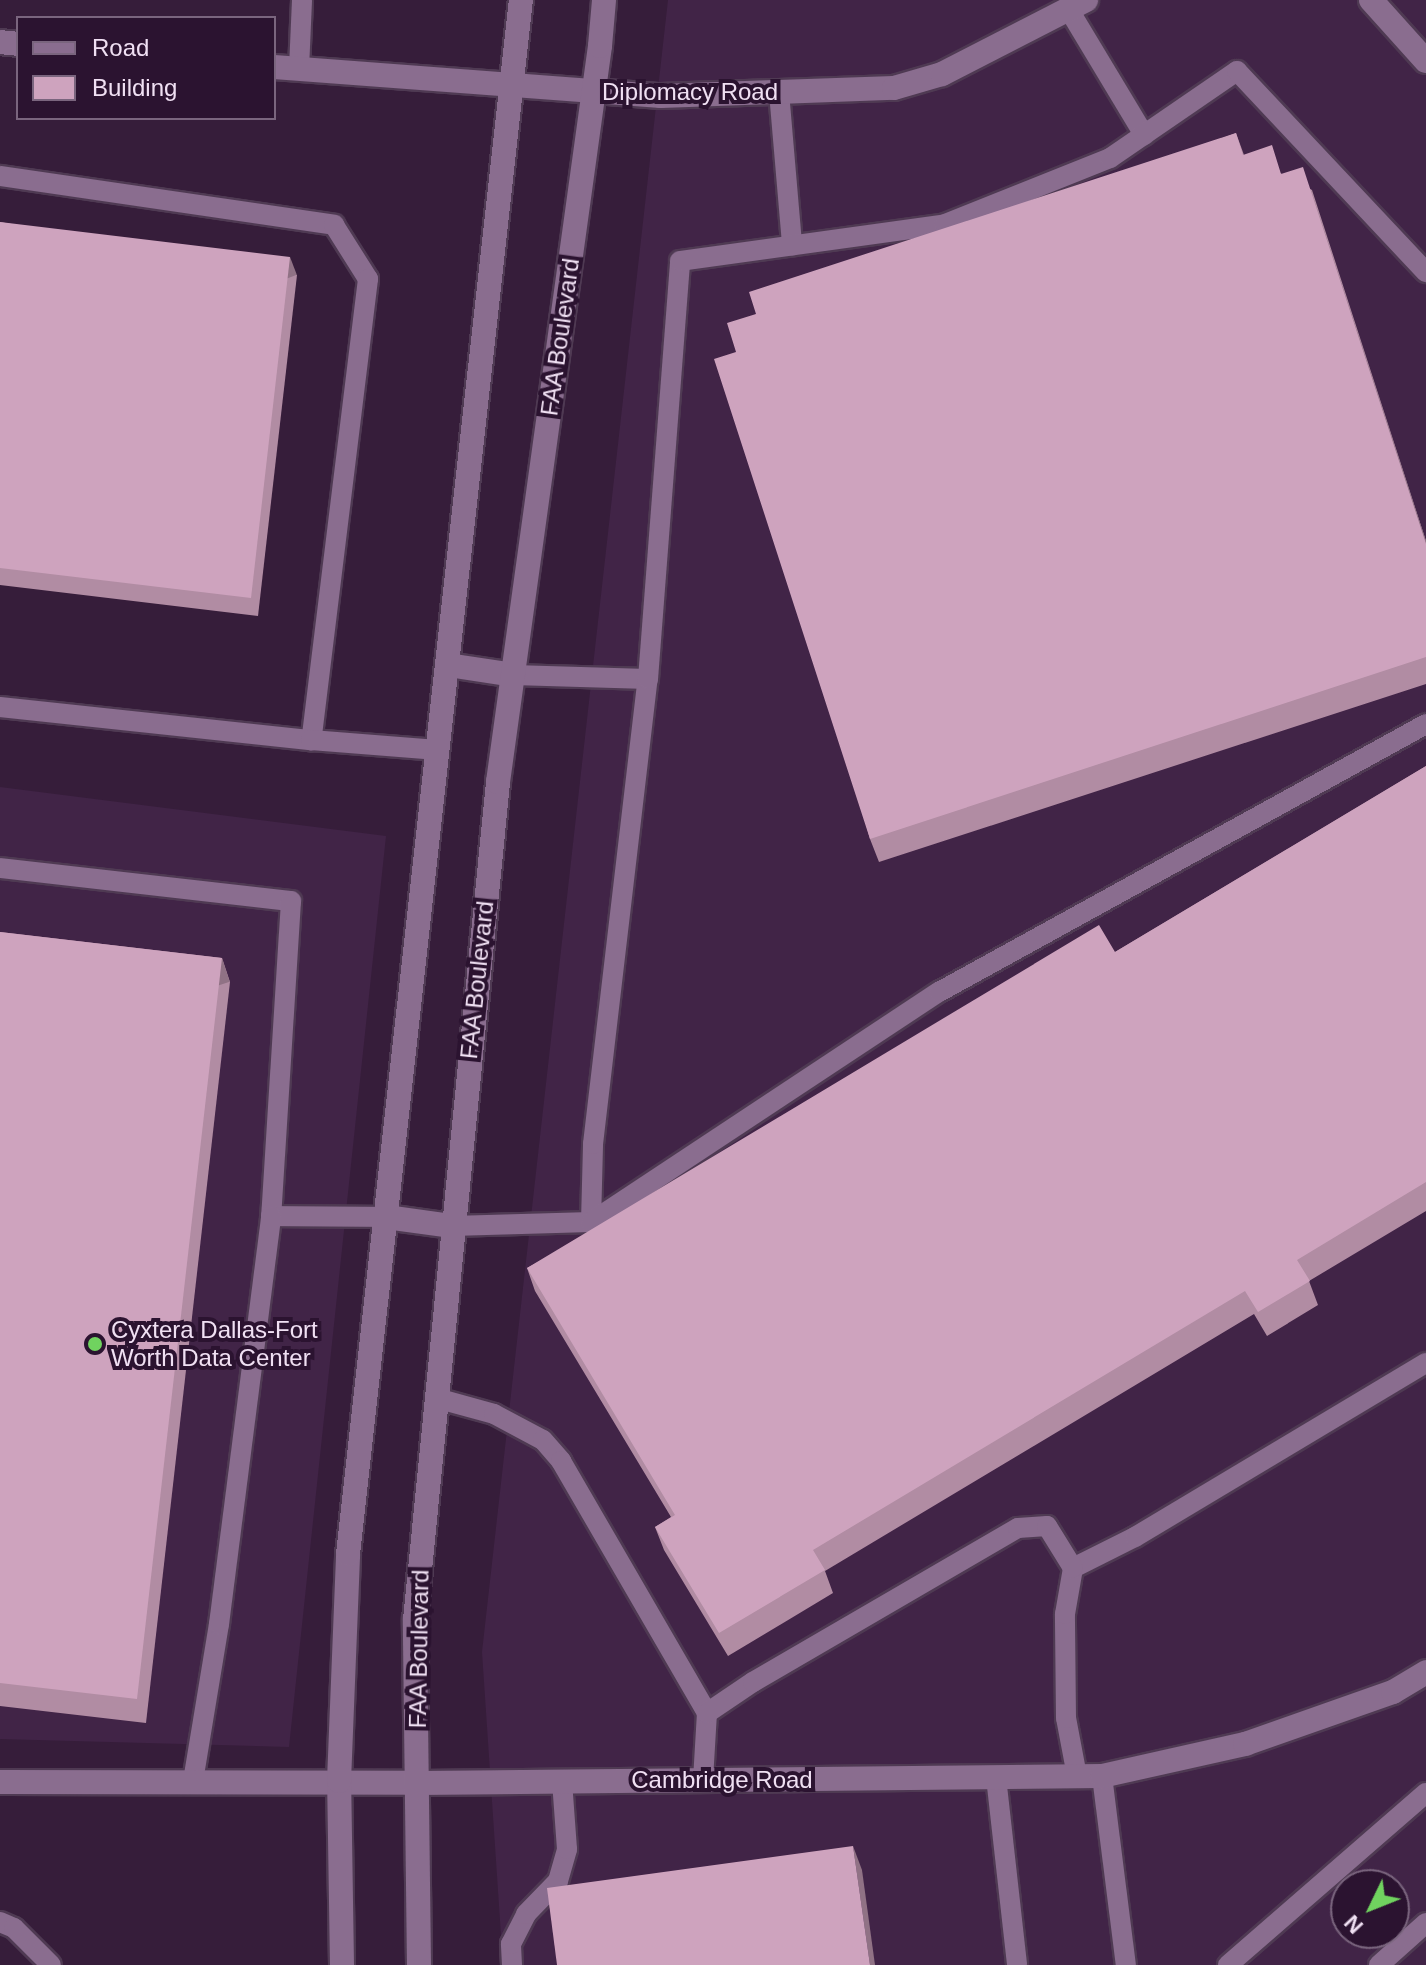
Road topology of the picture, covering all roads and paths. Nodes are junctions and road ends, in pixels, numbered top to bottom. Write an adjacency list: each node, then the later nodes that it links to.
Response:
1 (302, 0): 8 (lane)
2 (521, 0): 9 (street)
3 (604, 0): 10 (street, FAA Boulevard)
4 (1371, 0): 6 (street)
5 (1077, 5): 11 (street, Diplomacy Road); 12 (lane)
6 (1426, 61)
7 (276, 67): 8 (street, Diplomacy Road)
8 (299, 69): 9 (street, Diplomacy Road)
9 (513, 87): 10 (street, Diplomacy Road); 16 (street)
10 (594, 92): 11 (street, Diplomacy Road); 17 (street, FAA Boulevard)
11 (779, 92): 14 (lane)
12 (1144, 135): 14 (lane); 15 (lane)
13 (0, 176): 21 (lane)
14 (792, 245): 18 (lane)
15 (1426, 272)
16 (448, 665): 17 (street); 22 (street)
17 (513, 675): 18 (lane); 27 (street, FAA Boulevard)
18 (648, 679): 26 (lane)
19 (0, 707): 21 (lane)
20 (1426, 724): 26 (lane)
21 (311, 740): 22 (lane)
22 (438, 750): 25 (street)
23 (0, 868): 24 (lane)
24 (271, 1216): 25 (lane); 37 (lane)
25 (386, 1217): 27 (street); 38 (street)
26 (591, 1222): 27 (lane)
27 (452, 1226): 29 (street, FAA Boulevard)
28 (1426, 1363): 30 (lane)
29 (436, 1398): 32 (lane); 41 (street, FAA Boulevard)
30 (1073, 1568): 32 (lane); 33 (lane)
31 (1426, 1672): 34 (street, Cambridge Road)
32 (707, 1713): 36 (lane)
33 (1077, 1776): 34 (street, Cambridge Road); 35 (street, Cambridge Road)
34 (1102, 1776): 50 (lane)
35 (996, 1777): 36 (street, Cambridge Road); 49 (lane)
36 (703, 1780): 39 (street, Cambridge Road)
37 (193, 1781): 38 (street, Cambridge Road); 40 (street, Cambridge Road)
38 (339, 1781): 41 (street, Cambridge Road); 46 (street)
39 (562, 1781): 41 (street, Cambridge Road); 48 (lane)
40 (0, 1782)
41 (418, 1783): 47 (street, FAA Boulevard)
42 (1426, 1793): 51 (lane)
43 (0, 1922): 45 (lane)
44 (1426, 1923): 52 (lane)
45 (51, 1965)
46 (342, 1965)
47 (419, 1965)
48 (512, 1965)
49 (1017, 1965)
50 (1126, 1965)
51 (1228, 1965)
52 (1379, 1965)

